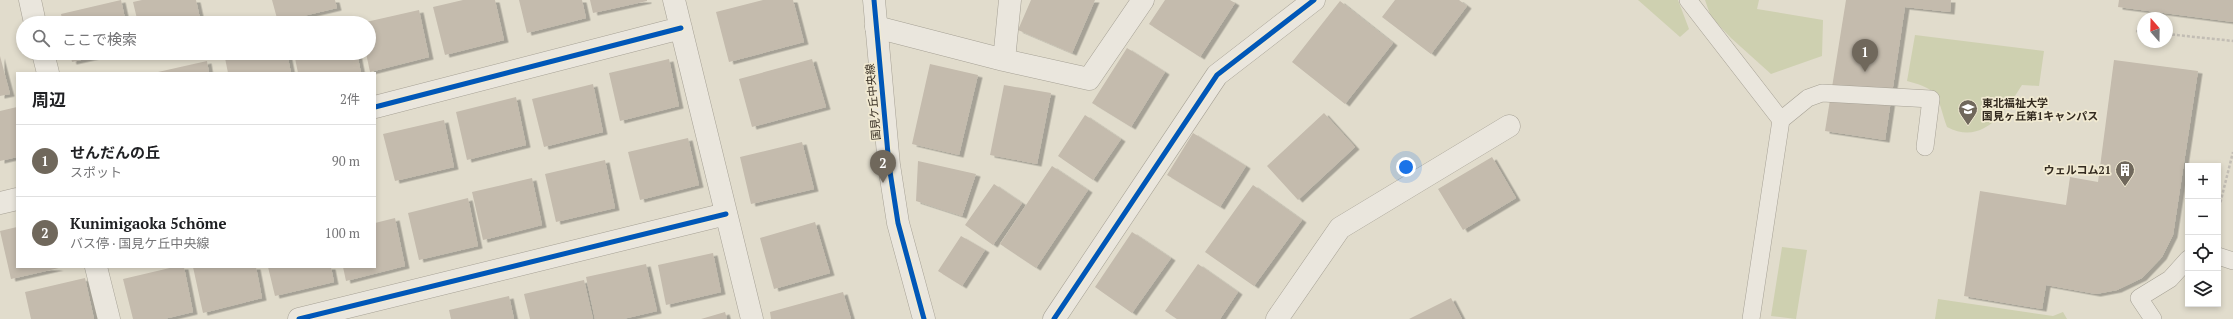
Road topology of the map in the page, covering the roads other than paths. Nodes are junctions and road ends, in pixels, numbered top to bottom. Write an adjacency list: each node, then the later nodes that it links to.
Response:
1 (30, 0): 8 (street)
2 (674, 0): 10 (street)
3 (874, 0): 9 (street, 国見ケ丘中央線)
4 (1010, 0): 12 (street)
5 (1143, 0): 12 (street)
6 (1314, 0): 29 (street)
7 (1688, 0): 15 (lane)
8 (33, 16)
9 (876, 27): 12 (street); 28 (street, 国見ケ丘中央線)
10 (681, 28): 14 (street); 20 (street)
11 (45, 60): 13 (street)
12 (1004, 60)
13 (48, 72)
14 (376, 108)
15 (1781, 120): 17 (lane); 31 (lane)
16 (1509, 126): 30 (street)
17 (1925, 147)
18 (16, 199): 19 (street)
19 (0, 203)
20 (726, 214): 26 (street); 27 (street)
21 (2221, 257): 23 (lane)
22 (2185, 262): 32 (lane)
23 (2233, 262)
24 (96, 268): 25 (street)
25 (109, 319)
26 (299, 319)
27 (752, 319)
28 (924, 319)
29 (1054, 319)
30 (1277, 319)
31 (1750, 319)
32 (2153, 319)

